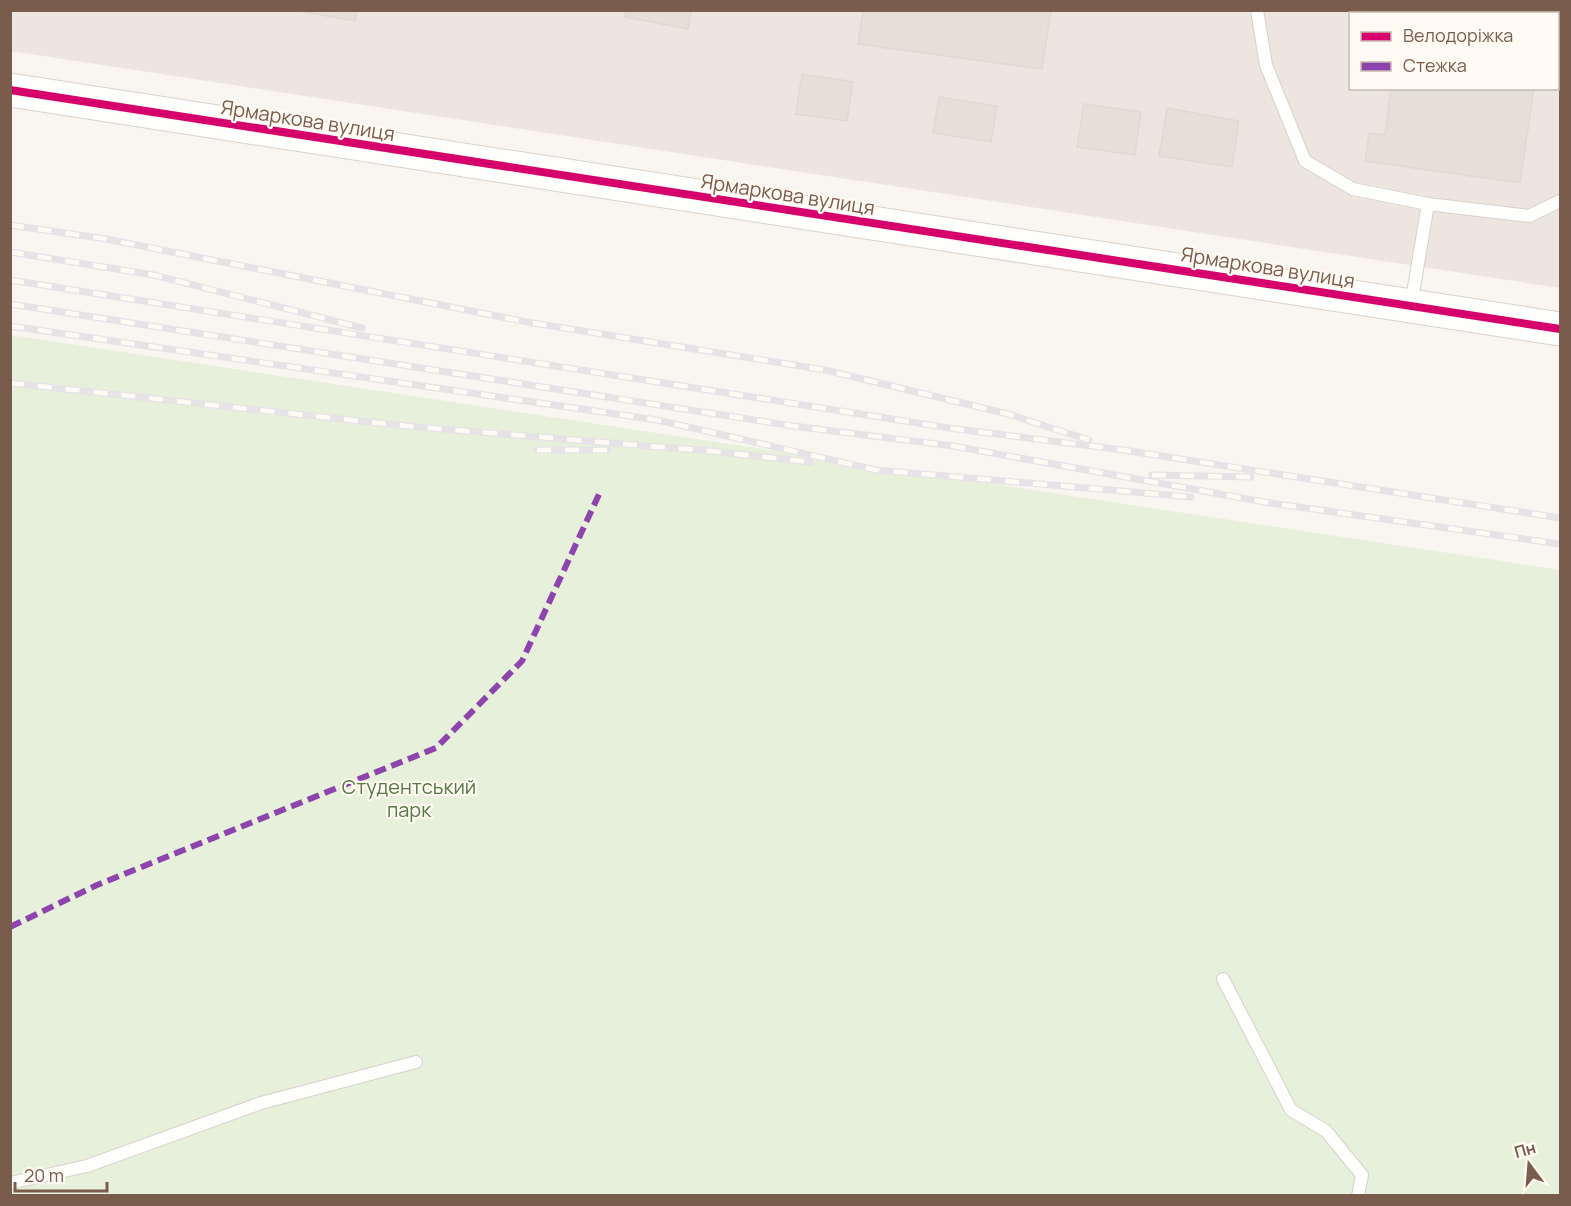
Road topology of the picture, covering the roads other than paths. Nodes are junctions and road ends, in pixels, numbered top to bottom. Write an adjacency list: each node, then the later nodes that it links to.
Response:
1 (1257, 10): 4 (lane)
2 (10, 90): 5 (street, Ярмаркова вулиця)
3 (1560, 201): 4 (lane)
4 (1428, 204): 5 (lane)
5 (1411, 306): 6 (street, Ярмаркова вулиця)
6 (1560, 329)
7 (1223, 979): 10 (lane)
8 (416, 1062): 9 (lane)
9 (10, 1183)
10 (1358, 1196)

